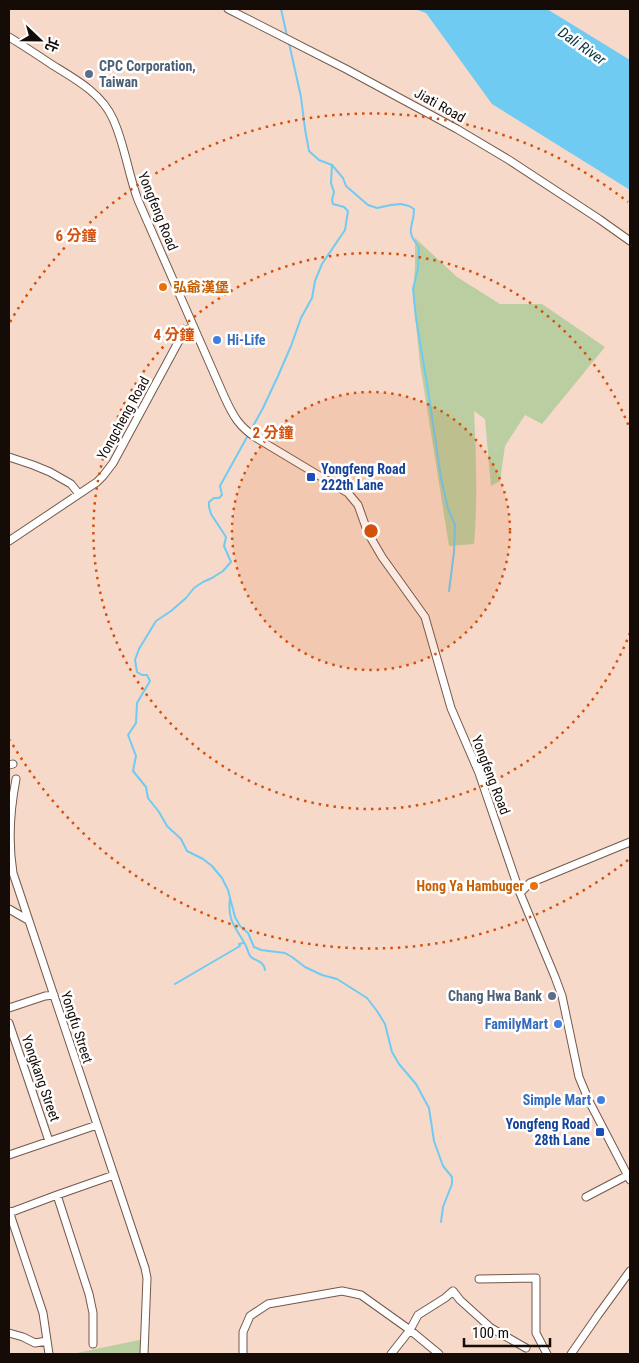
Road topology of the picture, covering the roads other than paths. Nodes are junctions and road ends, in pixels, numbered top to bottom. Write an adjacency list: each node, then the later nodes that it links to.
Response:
1 (228, 9): 3 (street, Jiati Road)
2 (9, 37): 4 (street, Yongfeng Road)
3 (630, 241)
4 (193, 327): 6 (street, Yongcheng Road); 12 (street, Yongfeng Road)
5 (9, 457): 6 (street)
6 (79, 494): 7 (street, Yongcheng Road)
7 (9, 541)
8 (16, 779): 11 (street, Yongfu Street)
9 (630, 842): 12 (street)
10 (9, 882): 11 (street)
11 (17, 887): 14 (street, Yongfu Street)
12 (520, 893): 22 (street, Yongfeng Road)
13 (9, 909): 14 (street)
14 (28, 920): 15 (street, Yongfu Street)
15 (54, 995): 16 (street); 18 (street, Yongfu Street)
16 (9, 1008)
17 (9, 1023): 19 (street, Yongkang Street)
18 (97, 1125): 19 (street); 21 (street, Yongfu Street)
19 (49, 1141): 20 (street)
20 (9, 1155)
21 (114, 1175): 23 (street); 34 (street, Yongfu Street)
22 (629, 1177): 24 (street)
23 (57, 1195): 25 (street); 31 (street)
24 (586, 1197)
25 (9, 1212): 30 (street)
26 (630, 1271): 39 (street)
27 (479, 1279): 38 (street)
28 (410, 1330): 32 (street); 35 (street); 36 (street); 37 (street)
29 (9, 1333): 30 (street)
30 (47, 1341): 33 (street)
31 (93, 1344)
32 (526, 1348)
33 (49, 1354)
34 (144, 1354)
35 (244, 1354)
36 (391, 1354)
37 (439, 1354)
38 (547, 1354)
39 (571, 1354)

